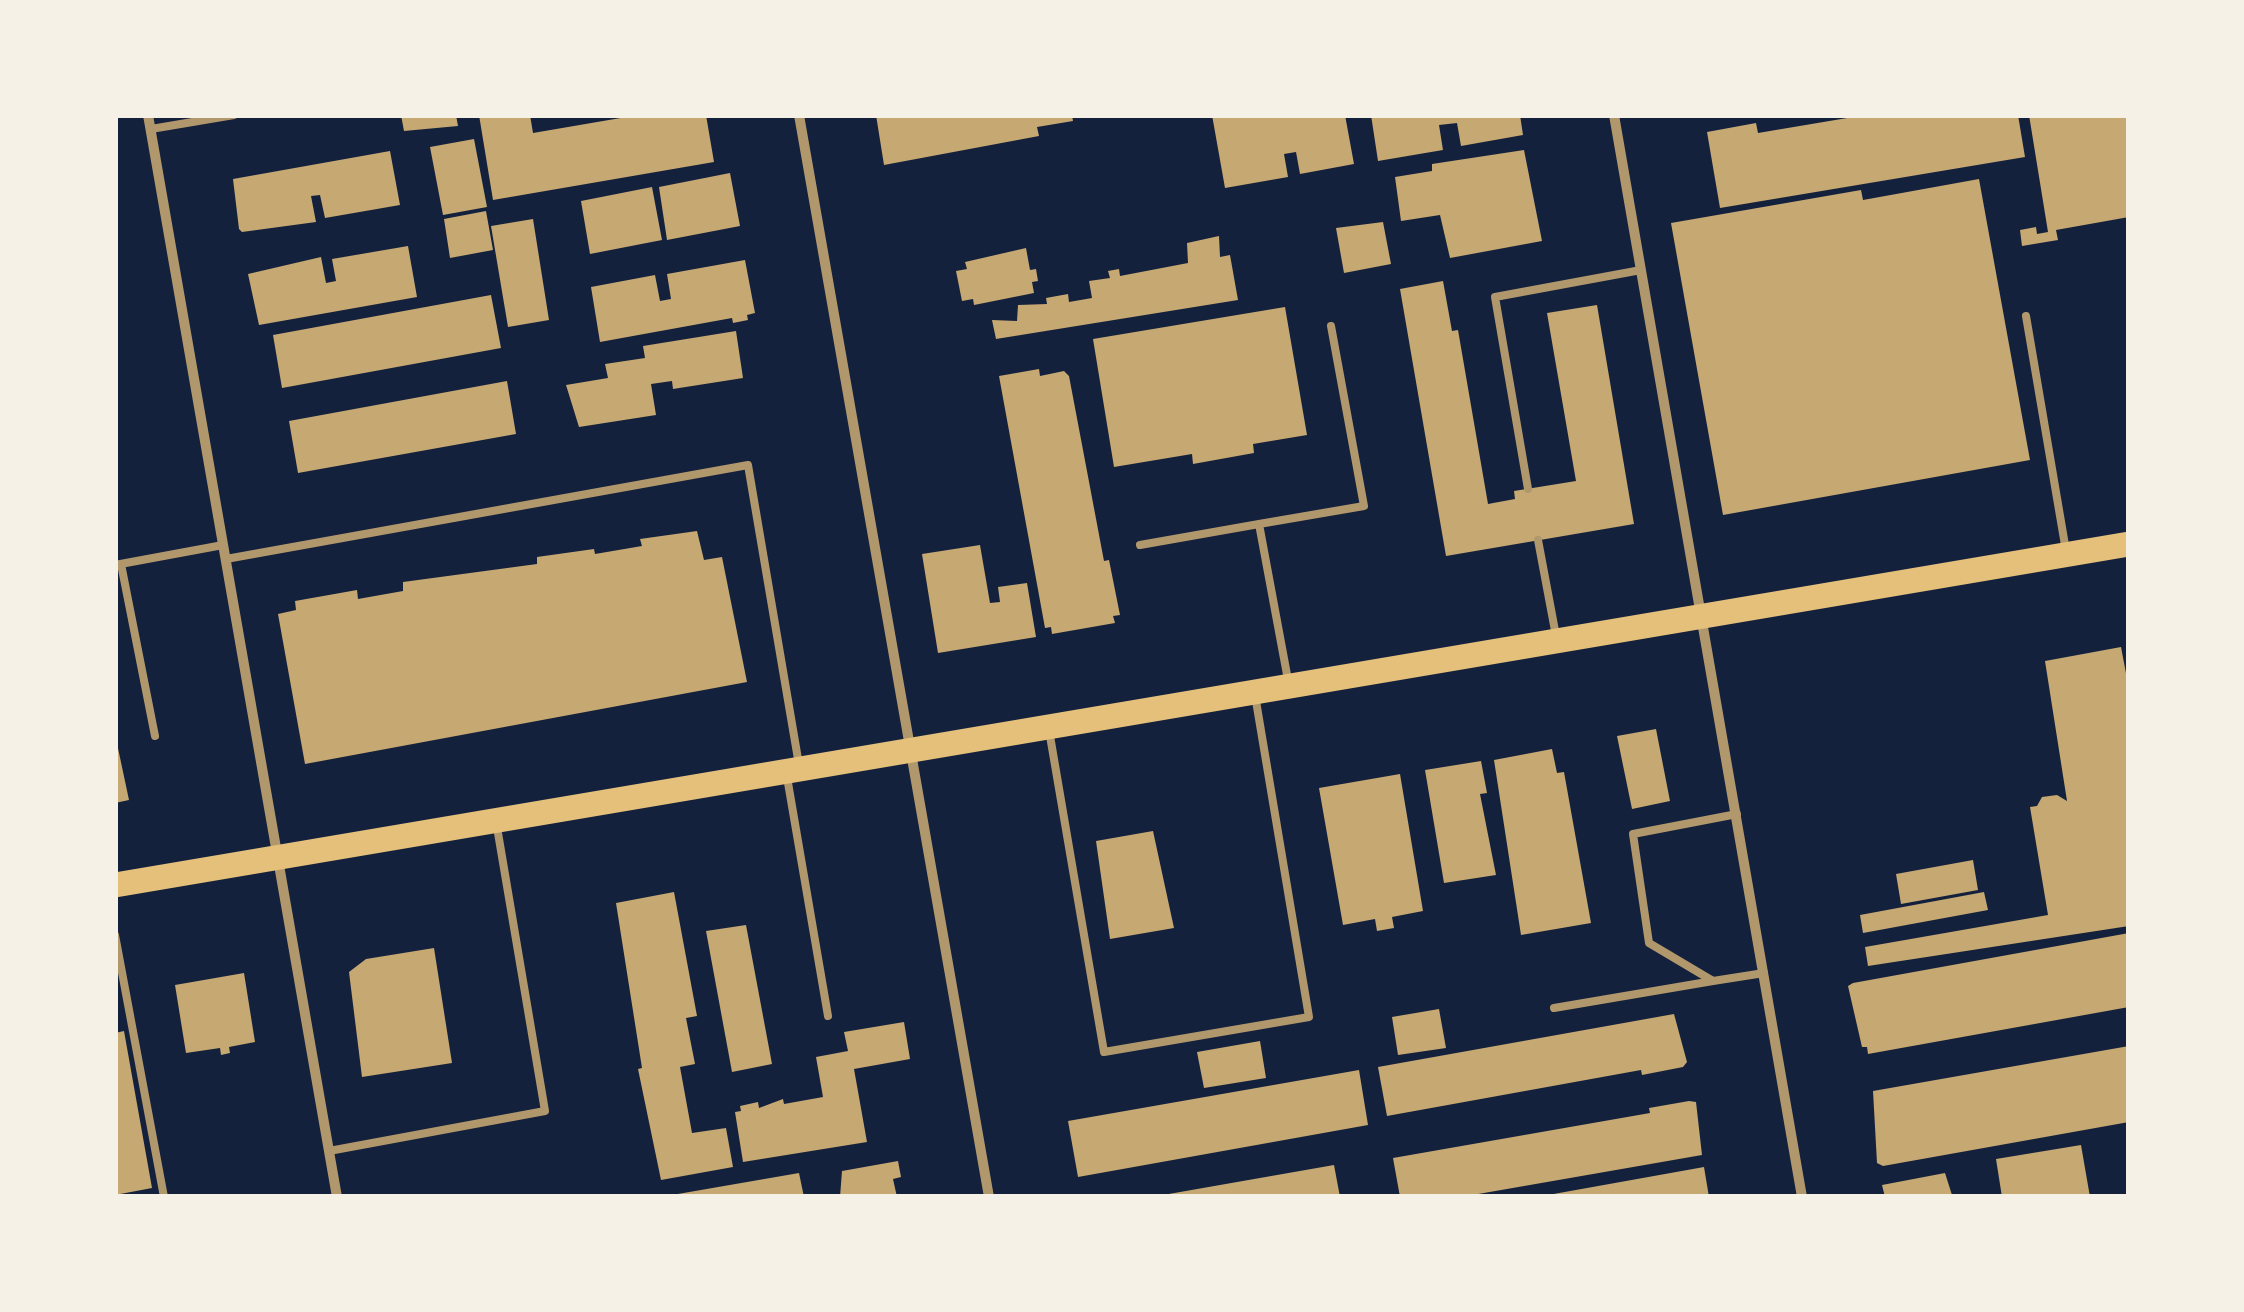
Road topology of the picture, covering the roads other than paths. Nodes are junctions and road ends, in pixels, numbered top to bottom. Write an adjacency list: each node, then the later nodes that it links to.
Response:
1 (148, 115): 5 (street)
2 (234, 115): 5 (lane)
3 (1614, 115): 6 (street)
4 (803, 116): 24 (street)
5 (151, 130): 13 (street)
6 (1641, 270): 9 (lane); 18 (street)
7 (2026, 316): 15 (lane)
8 (1332, 326): 10 (lane)
9 (1528, 489)
10 (1259, 524): 14 (lane); 20 (lane)
11 (1538, 540): 19 (lane)
12 (2129, 544): 15 (main road)
13 (224, 545): 16 (street); 17 (lane)
14 (1140, 545)
15 (2066, 555): 18 (main road)
16 (226, 558): 25 (lane); 28 (street)
17 (118, 565): 23 (lane)
18 (1702, 617): 19 (main road); 26 (street)
19 (1557, 640): 20 (main road)
20 (1288, 684): 21 (main road)
21 (1254, 690): 22 (main road); 22 (lane)
22 (1048, 726): 24 (main road)
23 (155, 736)
24 (910, 750): 25 (main road); 38 (street)
25 (794, 771): 27 (main road); 34 (lane)
26 (1737, 814): 31 (street); 32 (lane)
27 (496, 823): 28 (main road); 35 (lane)
28 (278, 859): 29 (main road); 35 (street)
29 (115, 884)
30 (115, 935): 36 (lane)
31 (1764, 973): 32 (lane); 39 (street)
32 (1713, 981): 33 (lane)
33 (1554, 1008)
34 (828, 1016)
35 (329, 1150): 37 (street)
36 (164, 1197)
37 (337, 1197)
38 (989, 1197)
39 (1802, 1197)

